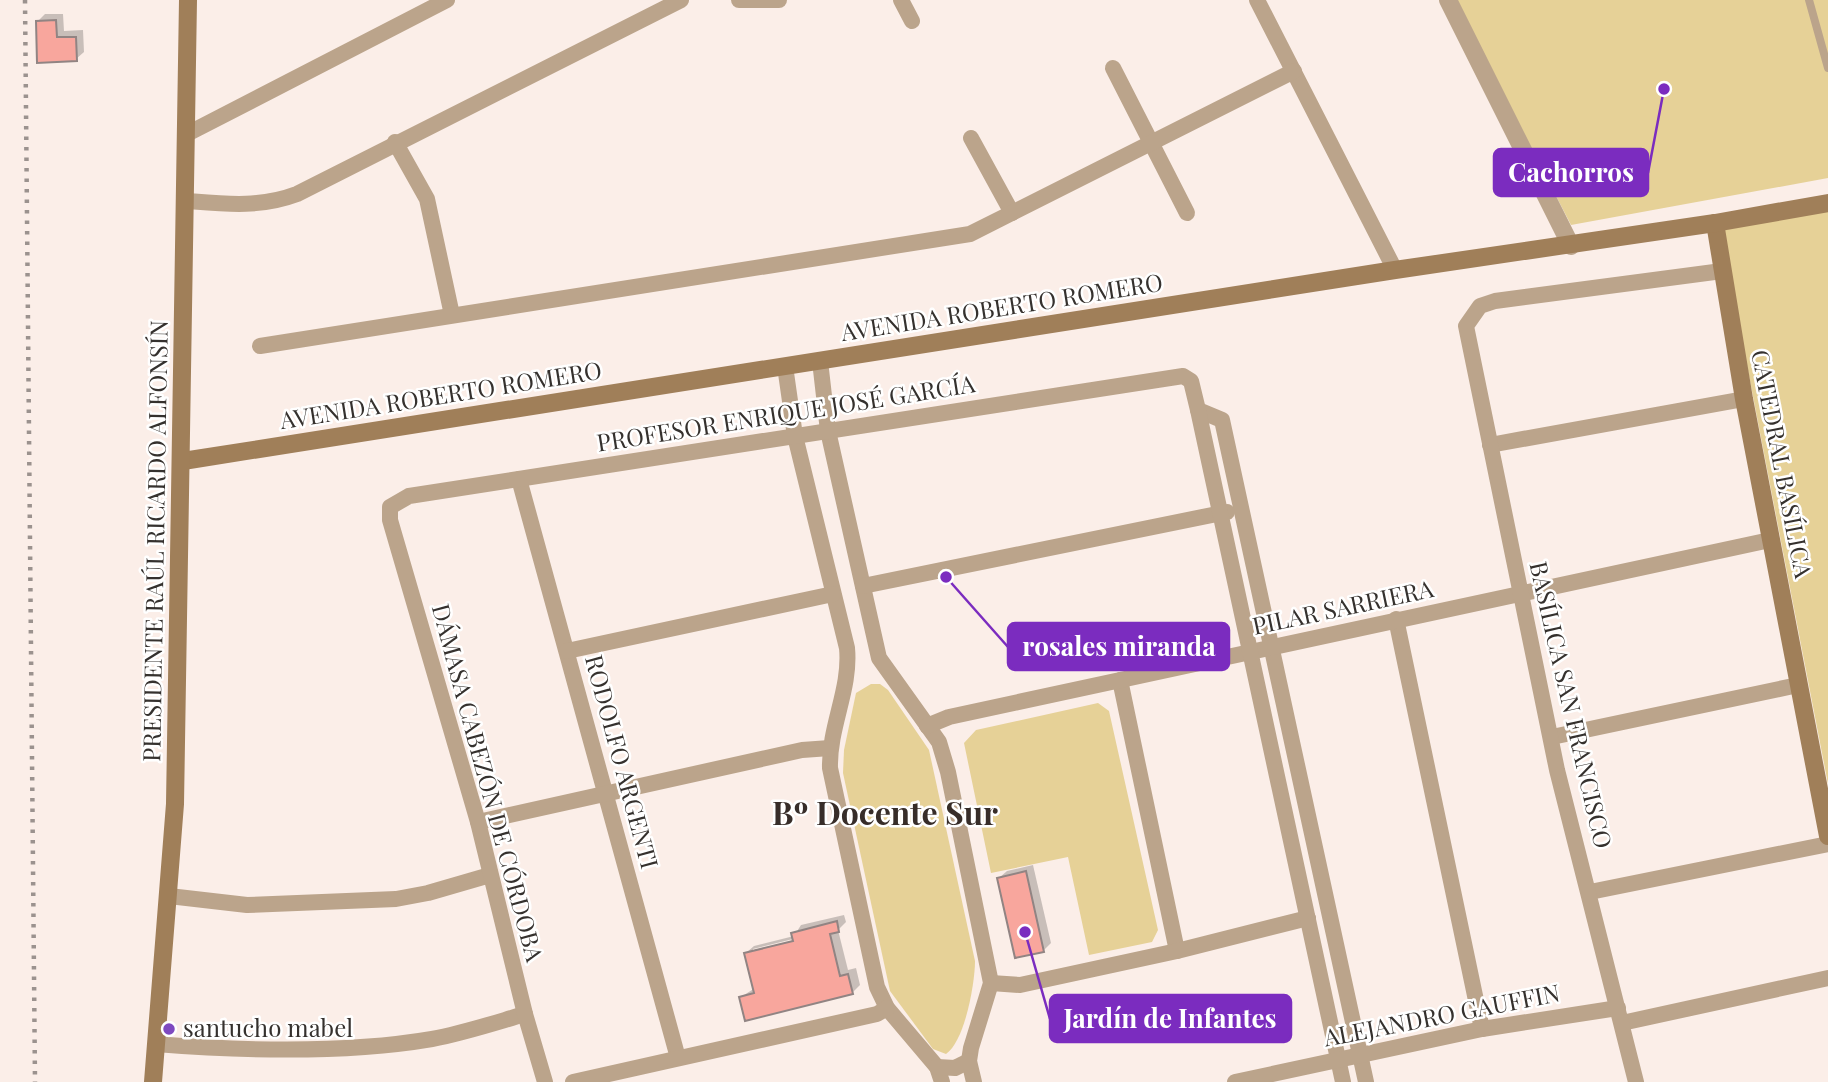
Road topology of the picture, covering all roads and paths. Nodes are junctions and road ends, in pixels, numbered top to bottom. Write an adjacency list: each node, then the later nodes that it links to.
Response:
1 (188, 0): 14 (main road, PRESIDENTE RAÚL RICARDO ALFONSÍN)
2 (447, 0): 14 (street)
3 (681, 0): 16 (street)
4 (739, 0): 5 (street)
5 (779, 0)
6 (901, 0): 10 (street)
7 (1257, 0): 13 (street)
8 (1448, 0): 23 (street)
9 (1809, 0): 12 (lane)
10 (912, 21)
11 (1113, 68): 17 (street)
12 (1828, 68)
13 (1294, 71): 17 (street); 24 (street)
14 (187, 134): 18 (main road, PRESIDENTE RAÚL RICARDO ALFONSÍN)
15 (971, 138): 21 (street)
16 (395, 142): 18 (street); 26 (street)
17 (1152, 142): 20 (street); 21 (street)
18 (187, 201): 35 (main road, PRESIDENTE RAÚL RICARDO ALFONSÍN)
19 (1828, 203): 22 (main road, AVENIDA ROBERTO ROMERO)
20 (1187, 213)
21 (1012, 214): 26 (street)
22 (1715, 223): 23 (main road, AVENIDA ROBERTO ROMERO); 25 (main road, CATEDRAL BASÍLICA)
23 (1571, 246): 24 (main road, AVENIDA ROBERTO ROMERO)
24 (1395, 270): 28 (main road, AVENIDA ROBERTO ROMERO)
25 (1722, 271): 30 (main road, CATEDRAL BASÍLICA); 34 (street, BASÍLICA SAN FRANCISCO)
26 (452, 315): 27 (street)
27 (260, 346)
28 (820, 361): 29 (main road, AVENIDA ROBERTO ROMERO); 32 (street)
29 (785, 366): 33 (street); 35 (main road, AVENIDA ROBERTO ROMERO)
30 (1744, 399): 34 (street); 40 (main road, CATEDRAL BASÍLICA)
31 (1198, 410): 32 (street, PROFESOR ENRIQUE JOSÉ GARCÍA); 38 (street); 39 (street)
32 (828, 431): 33 (street, PROFESOR ENRIQUE JOSÉ GARCÍA); 41 (street)
33 (794, 436): 36 (street, PROFESOR ENRIQUE JOSÉ GARCÍA); 43 (street)
34 (1490, 444): 42 (street, BASÍLICA SAN FRANCISCO)
35 (183, 461): 61 (main road, PRESIDENTE RAÚL RICARDO ALFONSÍN)
36 (519, 479): 37 (street, PROFESOR ENRIQUE JOSÉ GARCÍA); 46 (street, RODOLFO ARGENTI)
37 (398, 500): 56 (street, DÁMASA CABEZÓN DE CÓRDOBA)
38 (1242, 510): 39 (street); 45 (street)
39 (1220, 514): 41 (street); 47 (street)
40 (1770, 540): 42 (street, PILAR SARRIERA); 51 (main road, CATEDRAL BASÍLICA)
41 (863, 586): 48 (street)
42 (1520, 593): 44 (street, PILAR SARRIERA); 53 (street, BASÍLICA SAN FRANCISCO)
43 (833, 594): 46 (street); 49 (street)
44 (1396, 620): 45 (street, PILAR SARRIERA); 69 (street)
45 (1272, 647): 47 (street, PILAR SARRIERA); 71 (street)
46 (567, 651): 55 (street, RODOLFO ARGENTI)
47 (1251, 651): 50 (street, PILAR SARRIERA); 62 (street)
48 (879, 658): 49 (street); 52 (street)
49 (849, 667): 54 (street)
50 (1120, 680): 52 (street, PILAR SARRIERA); 63 (street)
51 (1798, 685): 53 (street); 57 (main road, CATEDRAL BASÍLICA)
52 (927, 726): 65 (street)
53 (1552, 737): 60 (street, BASÍLICA SAN FRANCISCO)
54 (830, 748): 55 (street); 66 (street)
55 (607, 794): 56 (street); 72 (street, RODOLFO ARGENTI)
56 (478, 822): 59 (street, DÁMASA CABEZÓN DE CÓRDOBA)
57 (1828, 836)
58 (1828, 844): 60 (street)
59 (490, 875): 61 (street); 67 (street, DÁMASA CABEZÓN DE CÓRDOBA)
60 (1590, 892): 68 (street, BASÍLICA SAN FRANCISCO)
61 (169, 896): 70 (main road, PRESIDENTE RAÚL RICARDO ALFONSÍN)
62 (1308, 918): 63 (street); 73 (street)
63 (1177, 951): 65 (street)
64 (1828, 978): 68 (street, ALEJANDRO GAUFFIN)
65 (991, 983): 74 (street)
66 (887, 1008): 72 (street); 75 (street)
67 (525, 1014): 70 (street); 77 (street, DÁMASA CABEZÓN DE CÓRDOBA)
68 (1620, 1015): 69 (street, ALEJANDRO GAUFFIN); 83 (street, BASÍLICA SAN FRANCISCO)
69 (1482, 1029): 71 (street, ALEJANDRO GAUFFIN)
70 (156, 1044): 76 (main road, PRESIDENTE RAÚL RICARDO ALFONSÍN)
71 (1360, 1055): 73 (street, ALEJANDRO GAUFFIN); 82 (street)
72 (678, 1058): 78 (street)
73 (1339, 1059): 80 (street, ALEJANDRO GAUFFIN); 81 (street)
74 (970, 1061): 75 (street); 79 (street)
75 (939, 1075)
76 (153, 1082)
77 (545, 1082)
78 (573, 1082)
79 (974, 1082)
80 (1235, 1082)
81 (1343, 1082)
82 (1366, 1082)
83 (1636, 1082)

